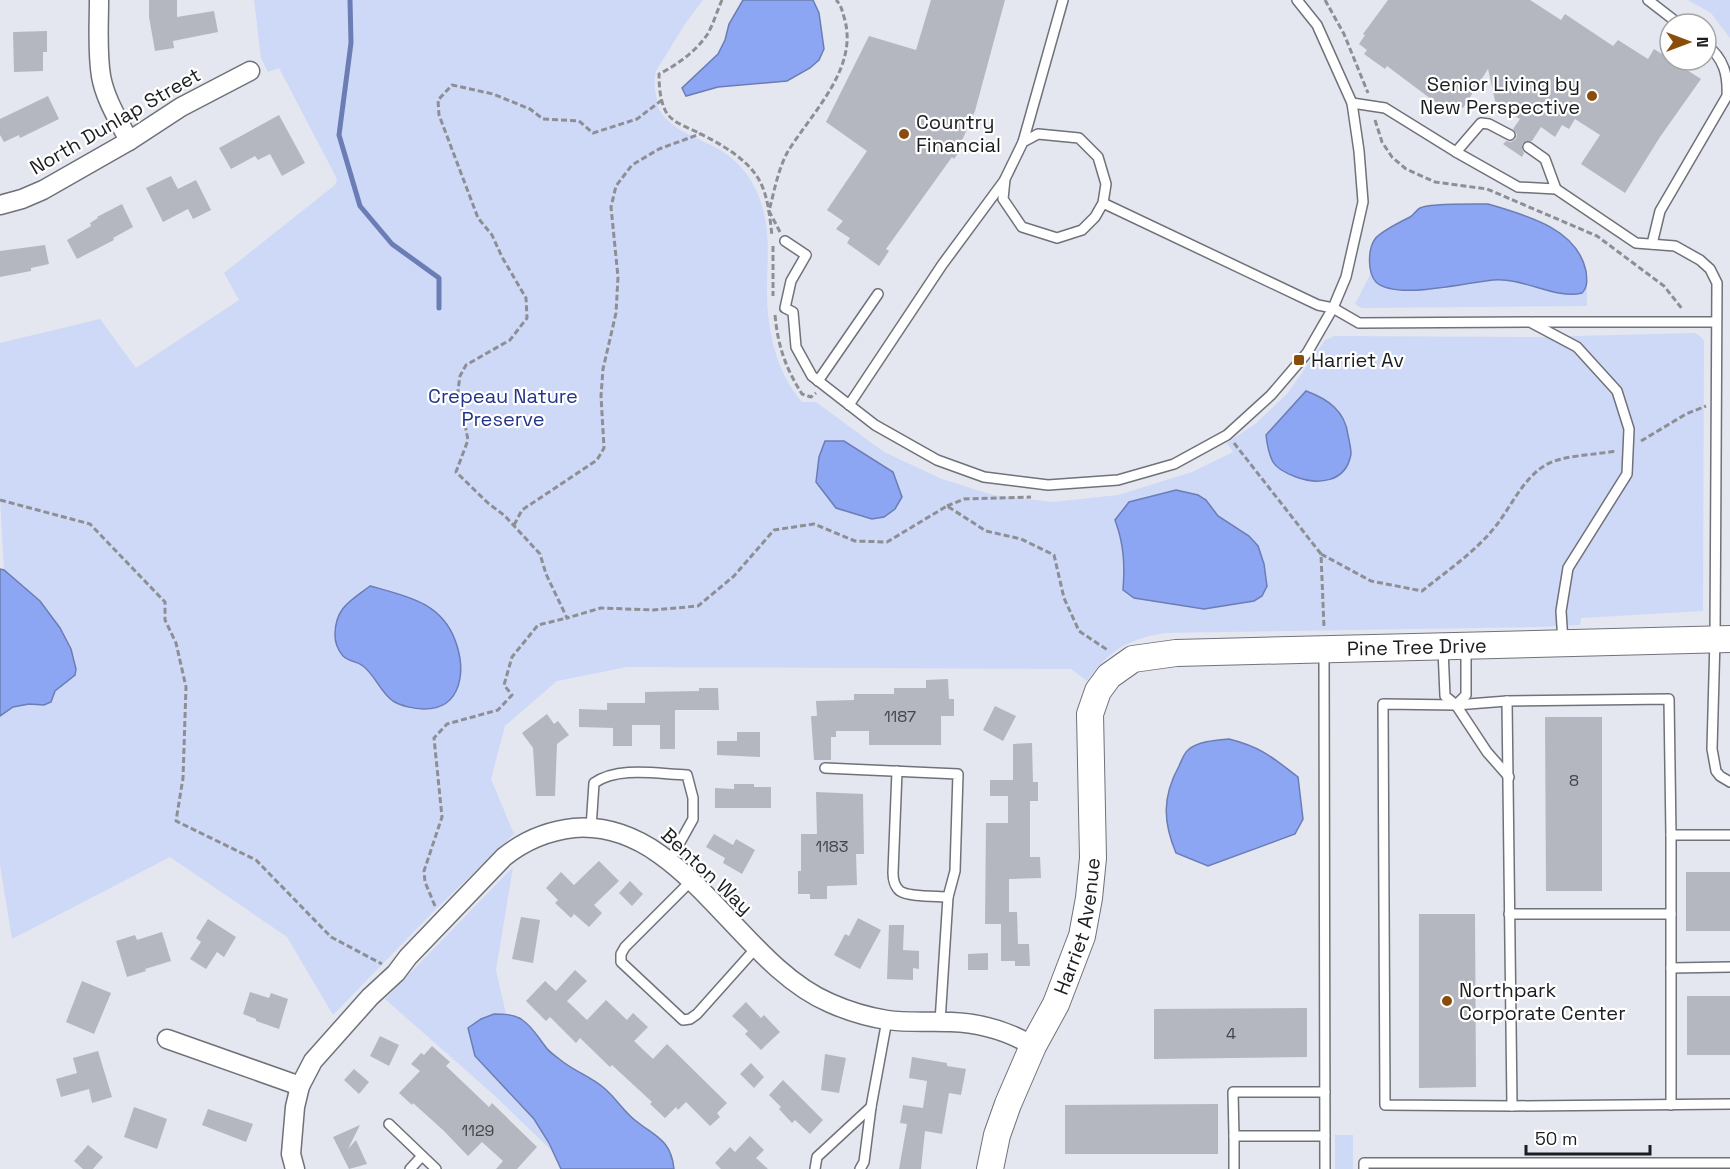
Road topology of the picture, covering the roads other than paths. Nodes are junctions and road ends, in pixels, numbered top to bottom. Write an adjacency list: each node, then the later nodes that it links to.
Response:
1 (99, 0): 10 (street)
2 (1063, 0): 11 (lane)
3 (1297, 0): 8 (lane)
4 (1648, 0): 5 (lane)
5 (1664, 12)
6 (1718, 56): 19 (lane)
7 (250, 71): 10 (street, North Dunlap Street)
8 (1352, 104): 13 (lane); 21 (lane)
9 (1510, 135): 13 (lane)
10 (129, 141): 17 (street, North Dunlap Street)
11 (1023, 141): 14 (lane); 16 (lane)
12 (1528, 147): 15 (lane)
13 (1456, 152): 15 (lane)
14 (1005, 179): 16 (lane); 25 (lane)
15 (1556, 189): 19 (lane)
16 (1103, 203): 21 (lane)
17 (0, 205)
18 (785, 241): 24 (lane)
19 (1652, 244): 23 (lane)
20 (878, 294): 24 (lane)
21 (1333, 308): 22 (lane); 25 (lane)
22 (1530, 322): 23 (lane); 27 (lane)
23 (1716, 322): 26 (lane)
24 (821, 383): 25 (lane)
25 (849, 405)
26 (1723, 639): 27 (street, Pine Tree Drive); 36 (lane)
27 (1564, 644): 28 (street, Pine Tree Drive)
28 (1455, 647): 29 (street, Pine Tree Drive); 32 (lane); 32 (lane)
29 (1324, 650): 30 (street, Pine Tree Drive); 53 (lane)
30 (1109, 676): 51 (street, Harriet Avenue)
31 (1507, 701): 32 (lane); 35 (lane); 38 (lane)
32 (1456, 705): 35 (lane); 56 (lane)
33 (825, 768): 34 (lane)
34 (897, 771): 42 (lane); 42 (lane)
35 (1509, 777): 43 (lane)
36 (1730, 782)
37 (591, 828): 40 (street, Benton Way); 40 (lane); 52 (street, Benton Way)
38 (1671, 835): 39 (lane); 44 (lane)
39 (1730, 836)
40 (669, 862): 41 (street, Benton Way)
41 (691, 881): 45 (street, Benton Way); 45 (lane)
42 (948, 897): 49 (lane)
43 (1509, 914): 44 (lane); 56 (lane)
44 (1671, 914): 47 (lane)
45 (756, 948): 48 (street, Benton Way)
46 (1730, 967): 47 (lane)
47 (1671, 968): 55 (lane)
48 (887, 1020): 49 (street, Benton Way); 57 (lane)
49 (940, 1022): 51 (street, Benton Way)
50 (167, 1039): 52 (street)
51 (1034, 1046): 68 (street, Harriet Avenue)
52 (300, 1086): 63 (street, Benton Way)
53 (1325, 1092): 59 (lane); 60 (lane)
54 (1730, 1104): 55 (lane)
55 (1671, 1105): 56 (lane)
56 (1512, 1106)
57 (871, 1107): 66 (lane); 67 (lane)
58 (389, 1124): 61 (lane)
59 (1234, 1136): 60 (lane); 69 (lane)
60 (1325, 1136): 70 (lane)
61 (422, 1156): 64 (lane); 65 (lane)
62 (1730, 1163): 71 (lane)
63 (295, 1169)
64 (411, 1169)
65 (436, 1169)
66 (815, 1169)
67 (860, 1169)
68 (990, 1169)
69 (1234, 1169)
70 (1325, 1169)
71 (1364, 1169)

